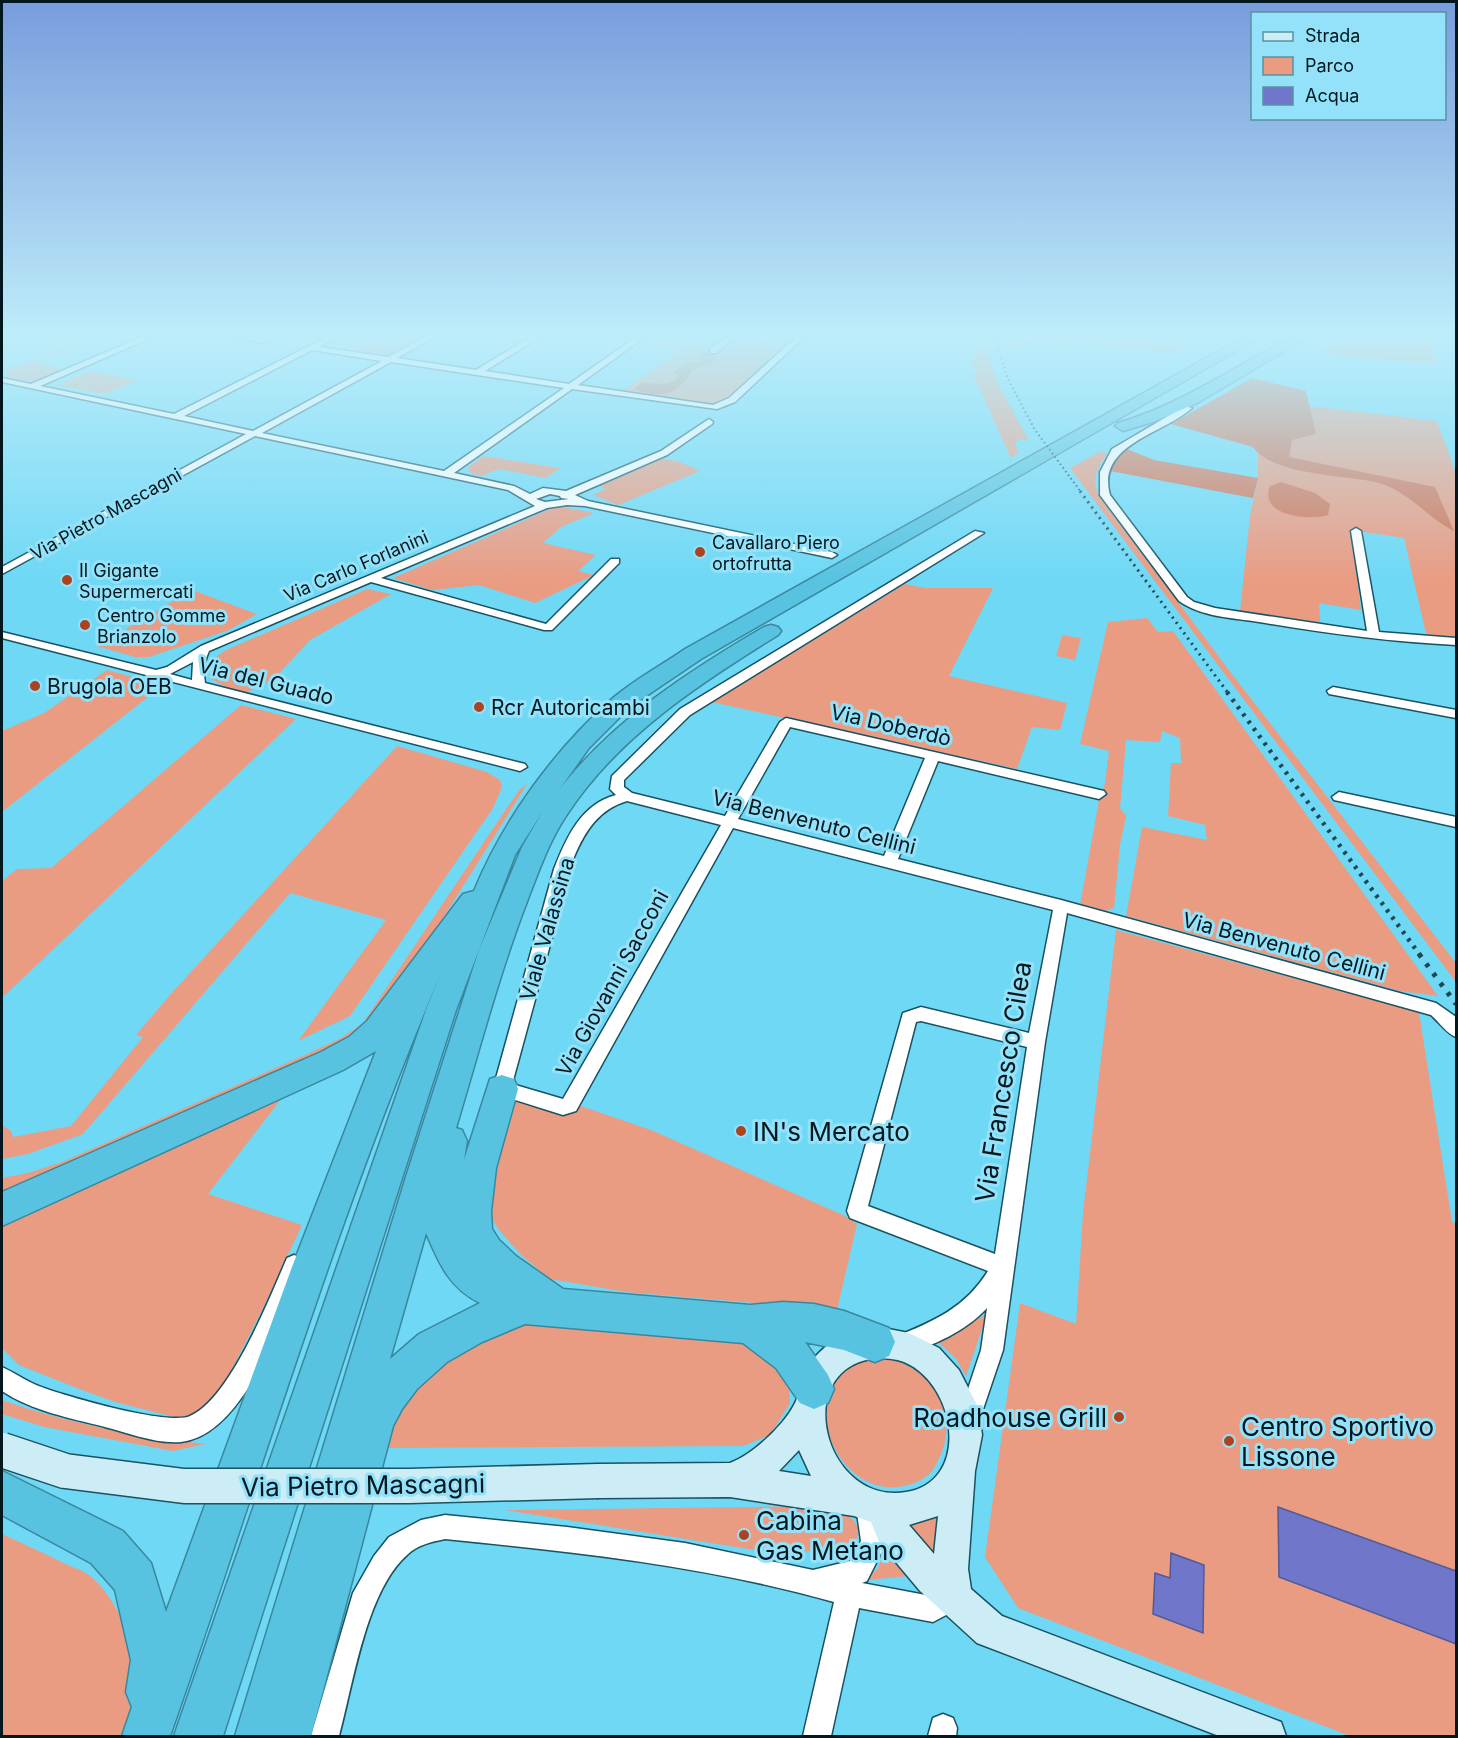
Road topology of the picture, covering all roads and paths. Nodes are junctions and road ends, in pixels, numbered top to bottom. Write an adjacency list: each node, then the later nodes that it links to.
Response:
1 (180, 418): 10 (street)
2 (283, 418): 10 (street, Via Pietro Mascagni)
3 (525, 418): 11 (street)
4 (706, 418): 13 (street)
5 (1111, 418): 43 (highway)
6 (1137, 418): 9 (highway)
7 (1153, 418): 9 (highway)
8 (1167, 418): 27 (street)
9 (1124, 426): 46 (highway)
10 (254, 434): 11 (street); 24 (street, Via Pietro Mascagni)
11 (446, 474): 12 (street)
12 (511, 488): 14 (street); 17 (street)
13 (585, 488): 15 (street); 16 (street)
14 (542, 491): 15 (street); 17 (street, Via Carlo Forlanini)
15 (554, 491): 16 (street)
16 (562, 499): 18 (street, Via Carlo Forlanini); 22 (street)
17 (532, 500): 18 (street); 19 (street, Via Carlo Forlanini)
18 (545, 506): 19 (street, Via Carlo Forlanini)
19 (521, 515): 25 (street, Via Carlo Forlanini)
20 (1356, 531): 27 (street)
21 (979, 533): 38 (street)
22 (832, 555)
23 (615, 561): 25 (street)
24 (2, 571)
25 (371, 579): 29 (street, Via Carlo Forlanini)
26 (2, 635): 30 (street, Via del Guado)
27 (1374, 636): 28 (street)
28 (1456, 642)
29 (205, 649): 30 (street, Via Carlo Forlanini); 31 (street, Via Carlo Forlanini); 32 (street)
30 (140, 670): 31 (street, Via del Guado)
31 (156, 674): 32 (street, Via del Guado)
32 (199, 685): 36 (street, Via del Guado)
33 (1333, 691): 34 (street)
34 (1456, 714)
35 (933, 756): 37 (street, Via Doberdò); 40 (street, Via Doberdò); 42 (street)
36 (520, 767)
37 (1100, 794)
38 (627, 796): 40 (street, Via Benvenuto Cellini); 49 (street, Viale Valassina)
39 (1339, 798): 41 (street)
40 (729, 822): 42 (street, Via Benvenuto Cellini); 49 (street, Via Giovanni Sacconi)
41 (1456, 822)
42 (889, 863): 44 (street, Via Benvenuto Cellini)
43 (498, 866): 45 (highway); 69 (highway)
44 (1060, 906): 47 (street, Via Benvenuto Cellini); 48 (street, Via Francesco Cilea)
45 (432, 959): 50 (highway); 68 (highway)
46 (472, 1022): 53 (highway); 70 (highway)
47 (1456, 1030)
48 (1036, 1042): 52 (street, Via Francesco Cilea); 52 (street)
49 (502, 1089): 53 (highway)
50 (2, 1209)
51 (308, 1234): 56 (street)
52 (1003, 1267): 55 (street, Via Francesco Cilea); 58 (street, Via Francesco Cilea)
53 (541, 1307): 54 (highway); 71 (highway)
54 (750, 1324): 55 (highway); 57 (highway)
55 (888, 1344): 57 (main road, Via Pietro Mascagni); 58 (main road, Via Pietro Mascagni)
56 (2, 1378)
57 (812, 1400): 61 (main road, Via Pietro Mascagni); 63 (main road)
58 (966, 1426): 60 (main road, Via Pietro Mascagni)
59 (2, 1450): 61 (main road, Via Pietro Mascagni, bridge)
60 (959, 1472): 63 (main road, Via Pietro Mascagni); 66 (main road, Via Pietro Mascagni)
61 (729, 1480): 63 (main road, Via Pietro Mascagni)
62 (2, 1492): 67 (highway)
63 (868, 1505): 64 (street, Via Pietro Mascagni); 66 (main road)
64 (813, 1583): 65 (street, Via Pietro Mascagni); 72 (street, Via Pietro Mascagni)
65 (849, 1593): 66 (street, Via Pietro Mascagni); 73 (street)
66 (954, 1597): 74 (main road)
67 (140, 1737)
68 (146, 1737)
69 (199, 1737)
70 (259, 1737)
71 (287, 1737)
72 (325, 1737)
73 (817, 1737)
74 (1267, 1737)

